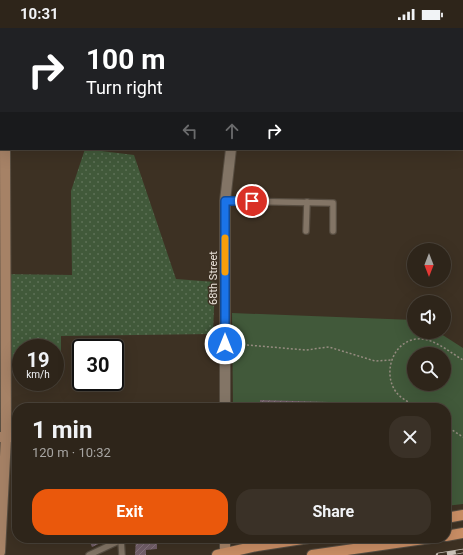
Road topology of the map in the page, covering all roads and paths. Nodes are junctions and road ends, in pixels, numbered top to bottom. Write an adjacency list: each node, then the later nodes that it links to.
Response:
1 (5, 150): 13 (street)
2 (231, 150): 3 (street, 68th Street)
3 (225, 201): 4 (lane); 7 (street, 68th Street)
4 (306, 202): 5 (lane); 6 (lane)
5 (306, 231)
6 (333, 232)
7 (225, 344): 8 (path); 10 (street, 68th Street)
8 (391, 360): 9 (path); 11 (path)
9 (463, 360)
10 (225, 403)
11 (411, 403)
12 (451, 429): 14 (path)
13 (3, 437): 24 (street)
14 (463, 437)
15 (463, 515): 16 (main road)
16 (451, 517)
17 (463, 534): 18 (main road)
18 (451, 535)
19 (115, 543): 26 (lane)
20 (121, 543): 27 (lane)
21 (224, 543): 25 (street)
22 (282, 543): 25 (main road)
23 (396, 543): 28 (main road)
24 (0, 552)
25 (223, 554)
26 (89, 555)
27 (122, 555)
28 (312, 555)

